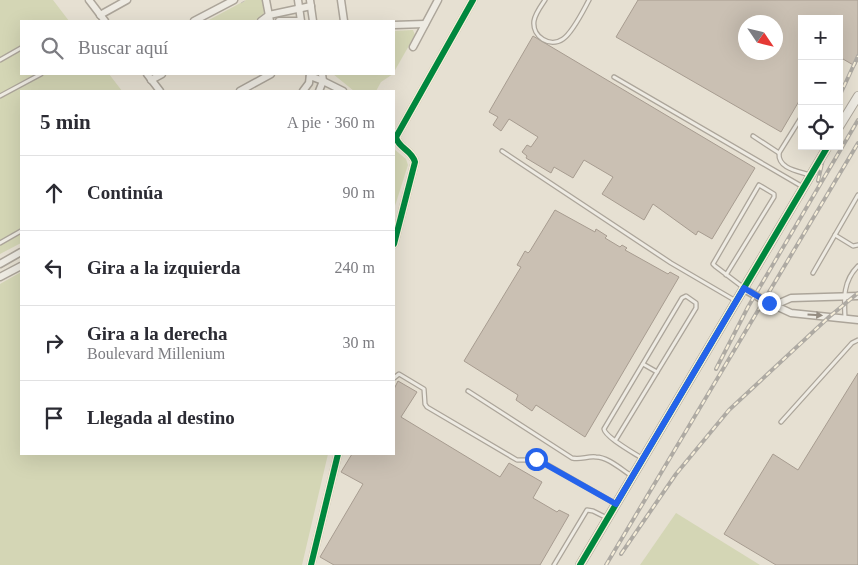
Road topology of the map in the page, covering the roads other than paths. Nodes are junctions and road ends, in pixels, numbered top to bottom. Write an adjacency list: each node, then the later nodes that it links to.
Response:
1 (89, 0): 13 (street)
2 (127, 0): 13 (street)
3 (234, 0): 15 (street)
4 (266, 0): 14 (street)
5 (298, 0): 12 (street)
6 (341, 0): 18 (street)
7 (438, 0): 19 (street)
8 (473, 0): 48 (street)
9 (545, 0): 10 (lane)
10 (589, 0)
11 (310, 3): 12 (street); 17 (street)
12 (300, 8): 14 (street); 16 (street)
13 (103, 18)
14 (270, 18)
15 (196, 20)
16 (301, 20)
17 (314, 20)
18 (344, 20)
19 (425, 24): 20 (street); 21 (street)
20 (395, 25)
21 (413, 47)
22 (20, 49): 23 (lane)
23 (0, 60)
24 (39, 75): 35 (lane)
25 (270, 75): 31 (street)
26 (310, 75): 29 (street); 32 (street)
27 (614, 76): 44 (lane)
28 (149, 77): 30 (street)
29 (323, 77): 33 (street); 34 (street)
30 (159, 90)
31 (242, 90)
32 (304, 90)
33 (320, 90)
34 (342, 90)
35 (0, 96)
36 (858, 96): 37 (street)
37 (843, 120)
38 (798, 122): 42 (lane)
39 (753, 136): 42 (lane)
40 (826, 150): 43 (street)
41 (502, 151): 61 (lane)
42 (779, 153): 43 (lane)
43 (811, 176): 44 (street)
44 (804, 187): 58 (street)
45 (858, 196): 47 (lane)
46 (20, 232): 49 (lane)
47 (835, 235): 50 (lane); 55 (lane)
48 (395, 240)
49 (0, 243)
50 (858, 245)
51 (20, 253): 52 (street)
52 (0, 264)
53 (858, 266): 60 (lane)
54 (20, 267): 57 (street)
55 (813, 273)
56 (726, 275): 56 (lane); 58 (lane)
57 (0, 277)
58 (744, 288): 61 (street); 62 (street)
59 (858, 296): 60 (street)
60 (844, 297): 62 (street); 63 (lane)
61 (737, 301): 73 (street)
62 (775, 305): 63 (street, one-way to 63)
63 (845, 318): 64 (street)
64 (858, 320)
65 (858, 340): 70 (lane)
66 (643, 364): 67 (lane); 67 (lane); 71 (lane)
67 (657, 372): 71 (lane)
68 (395, 376): 75 (lane)
69 (468, 392): 74 (lane)
70 (781, 422)
71 (615, 441): 73 (lane)
72 (338, 455): 77 (street)
73 (643, 459): 74 (street)
74 (633, 476): 75 (street)
75 (616, 504): 76 (street)
76 (608, 519): 78 (lane); 79 (street)
77 (311, 565)
78 (554, 565)
79 (580, 565)

